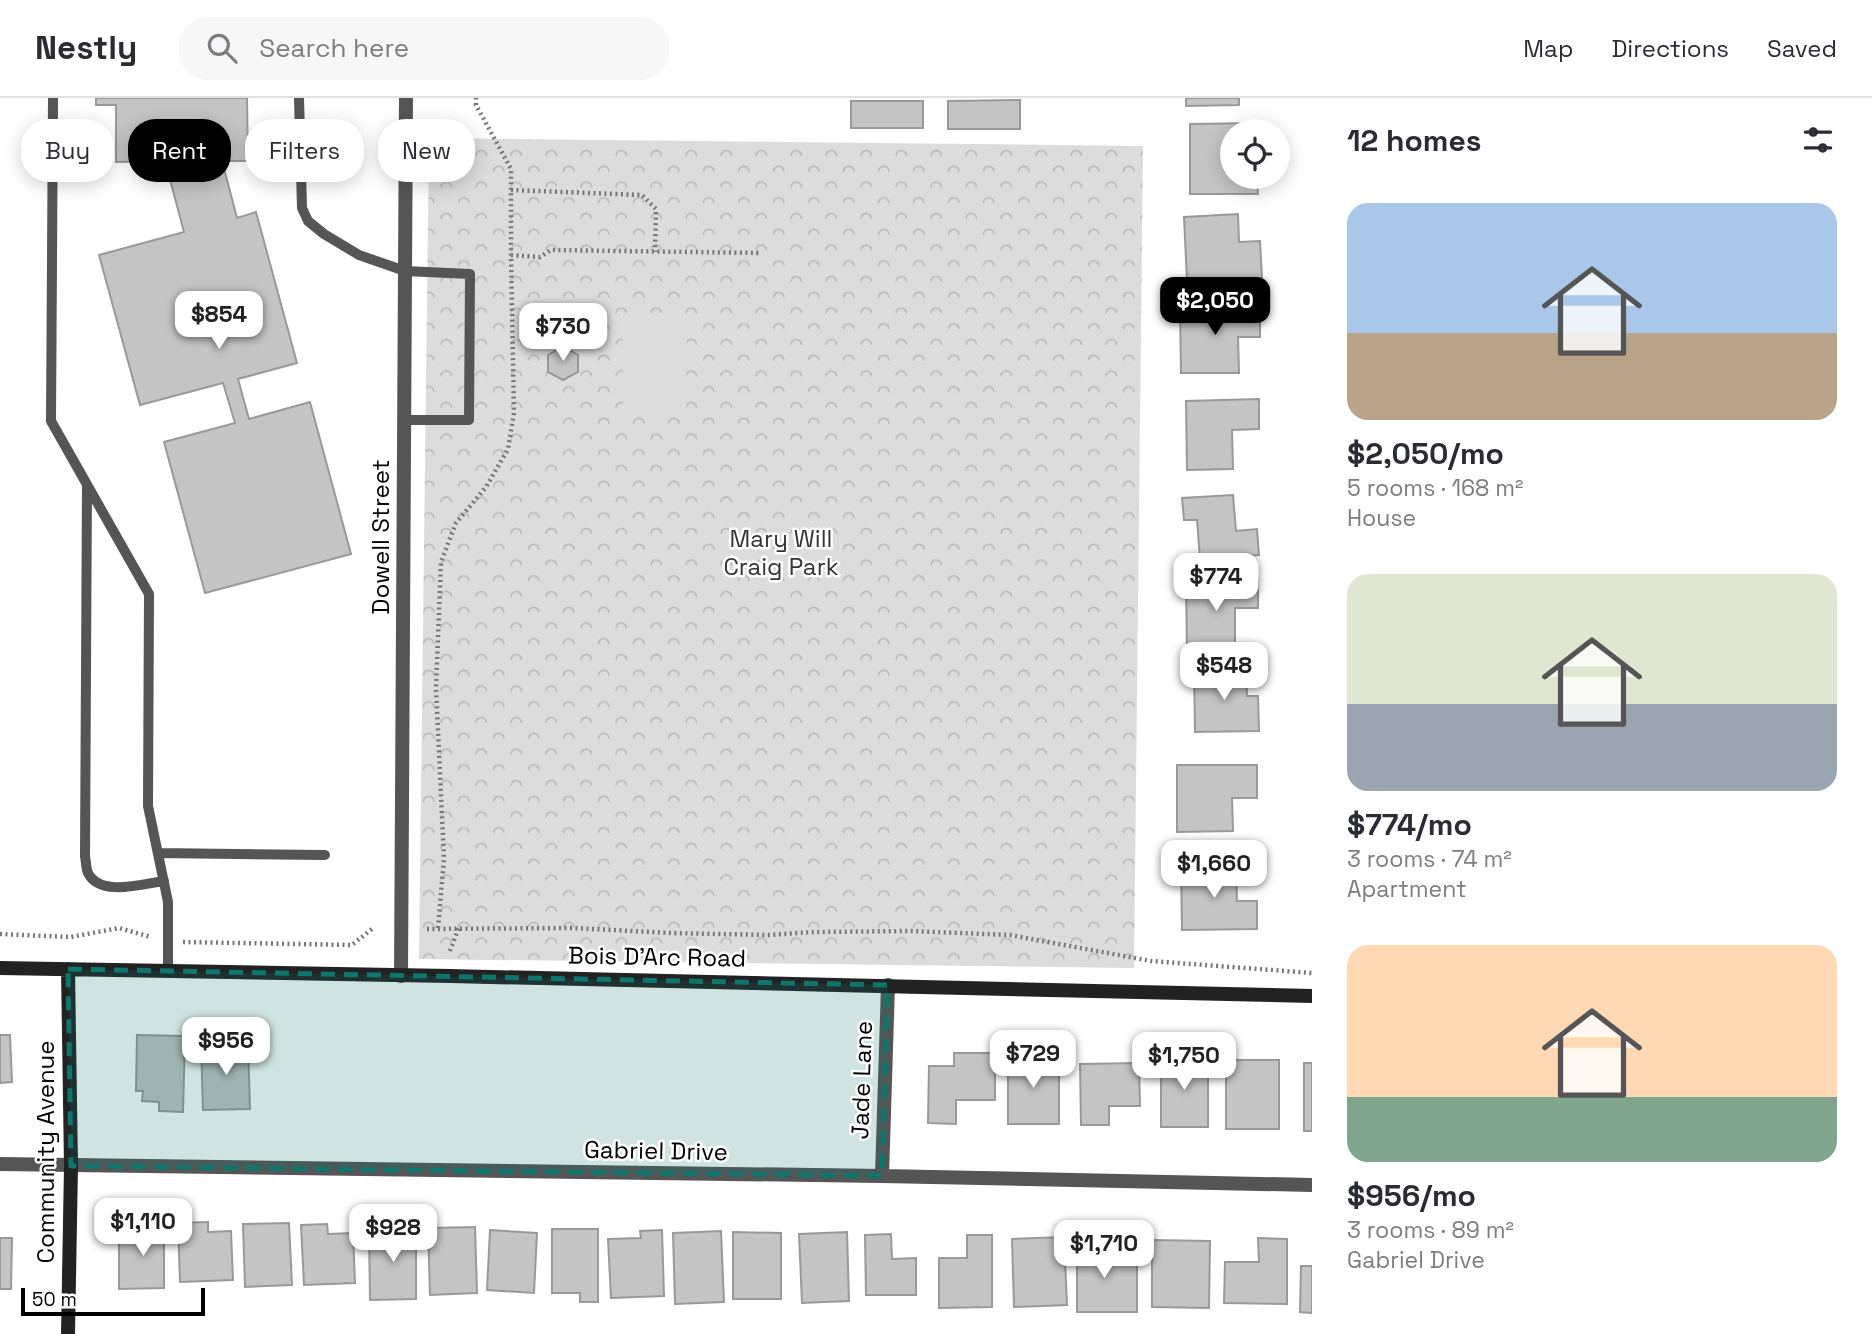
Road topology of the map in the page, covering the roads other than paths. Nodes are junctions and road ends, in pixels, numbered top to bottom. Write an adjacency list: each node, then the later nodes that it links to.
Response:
1 (52, 98): 6 (lane)
2 (299, 98): 4 (lane)
3 (406, 98): 4 (street, Dowell Street)
4 (405, 271): 5 (street, Dowell Street); 5 (lane)
5 (404, 419): 13 (street, Dowell Street)
6 (87, 485): 7 (lane); 9 (lane)
7 (158, 853): 8 (lane); 9 (lane)
8 (325, 855)
9 (163, 881): 12 (lane)
10 (0, 968): 11 (street, Bois D'Arc Road)
11 (68, 969): 12 (street, Bois D'Arc Road); 17 (street, Community Avenue)
12 (168, 971): 13 (street, Bois D'Arc Road)
13 (401, 976): 14 (street, Bois D'Arc Road)
14 (887, 985): 15 (street, Bois D'Arc Road); 18 (street, Jade Lane)
15 (1312, 996)
16 (0, 1164): 17 (street, Gabriel Drive)
17 (71, 1166): 18 (street, Gabriel Drive); 20 (street, Community Avenue)
18 (881, 1177): 19 (street, Gabriel Drive)
19 (1312, 1185)
20 (68, 1334)

